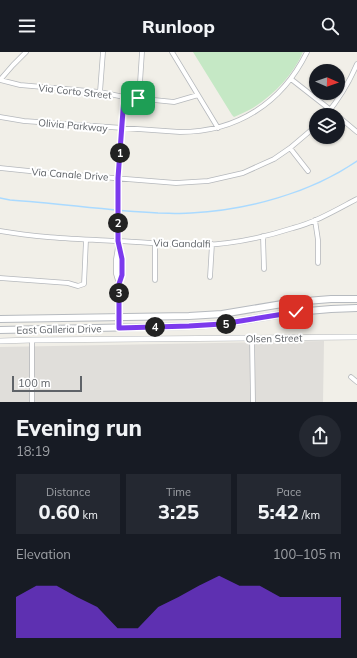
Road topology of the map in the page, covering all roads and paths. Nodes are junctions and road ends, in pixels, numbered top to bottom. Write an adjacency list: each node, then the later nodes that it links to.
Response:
1 (26, 52): 8 (street)
2 (103, 52): 9 (street)
3 (142, 52): 12 (street)
4 (172, 52): 10 (street)
5 (307, 52): 7 (street, Olivia Parkway)
6 (357, 64): 14 (street)
7 (291, 79): 13 (street); 18 (street, Olivia Parkway)
8 (0, 80): 9 (street, Via Corto Street)
9 (100, 92): 11 (street, Via Corto Street)
10 (198, 95): 12 (street, Via Corto Street); 18 (street)
11 (124, 97): 12 (street, Via Corto Street); 17 (street)
12 (138, 98)
13 (327, 108)
14 (332, 108)
15 (0, 117): 17 (street, Olivia Parkway)
16 (345, 122): 20 (street)
17 (122, 128): 18 (street, Olivia Parkway); 24 (street)
18 (218, 128)
19 (309, 132): 21 (street, Via Canale Drive)
20 (357, 132)
21 (290, 148): 23 (street); 24 (street, Via Canale Drive)
22 (0, 168): 24 (street, Via Canale Drive)
23 (308, 171)
24 (118, 178): 30 (street)
25 (357, 199): 26 (street, Via Gandalfi)
26 (314, 220): 28 (street, Via Gandalfi); 33 (street)
27 (0, 230): 29 (street, Via Gandalfi)
28 (263, 236): 32 (street, Via Gandalfi); 34 (street)
29 (86, 240): 30 (street, Via Gandalfi); 36 (street)
30 (118, 241): 31 (street, Via Gandalfi); 42 (street)
31 (155, 243): 32 (street, Via Gandalfi); 37 (street)
32 (212, 244): 35 (street)
33 (318, 263)
34 (264, 269)
35 (210, 277)
36 (0, 278)
37 (155, 280)
38 (357, 299): 42 (main road, East Galleria Drive)
39 (357, 304): 40 (main road)
40 (343, 308): 41 (main road, East Galleria Drive); 44 (main road, East Galleria Drive)
41 (357, 308)
42 (119, 318): 43 (main road, East Galleria Drive); 44 (street)
43 (0, 319)
44 (119, 328): 45 (main road, East Galleria Drive)
45 (0, 330)
46 (357, 337): 47 (street, Olsen Street)
47 (252, 338): 48 (street, Olsen Street); 53 (street)
48 (32, 340): 49 (street, Olsen Street); 52 (street)
49 (0, 341)
50 (351, 377): 51 (street)
51 (357, 382)
52 (32, 402)
53 (253, 402)

